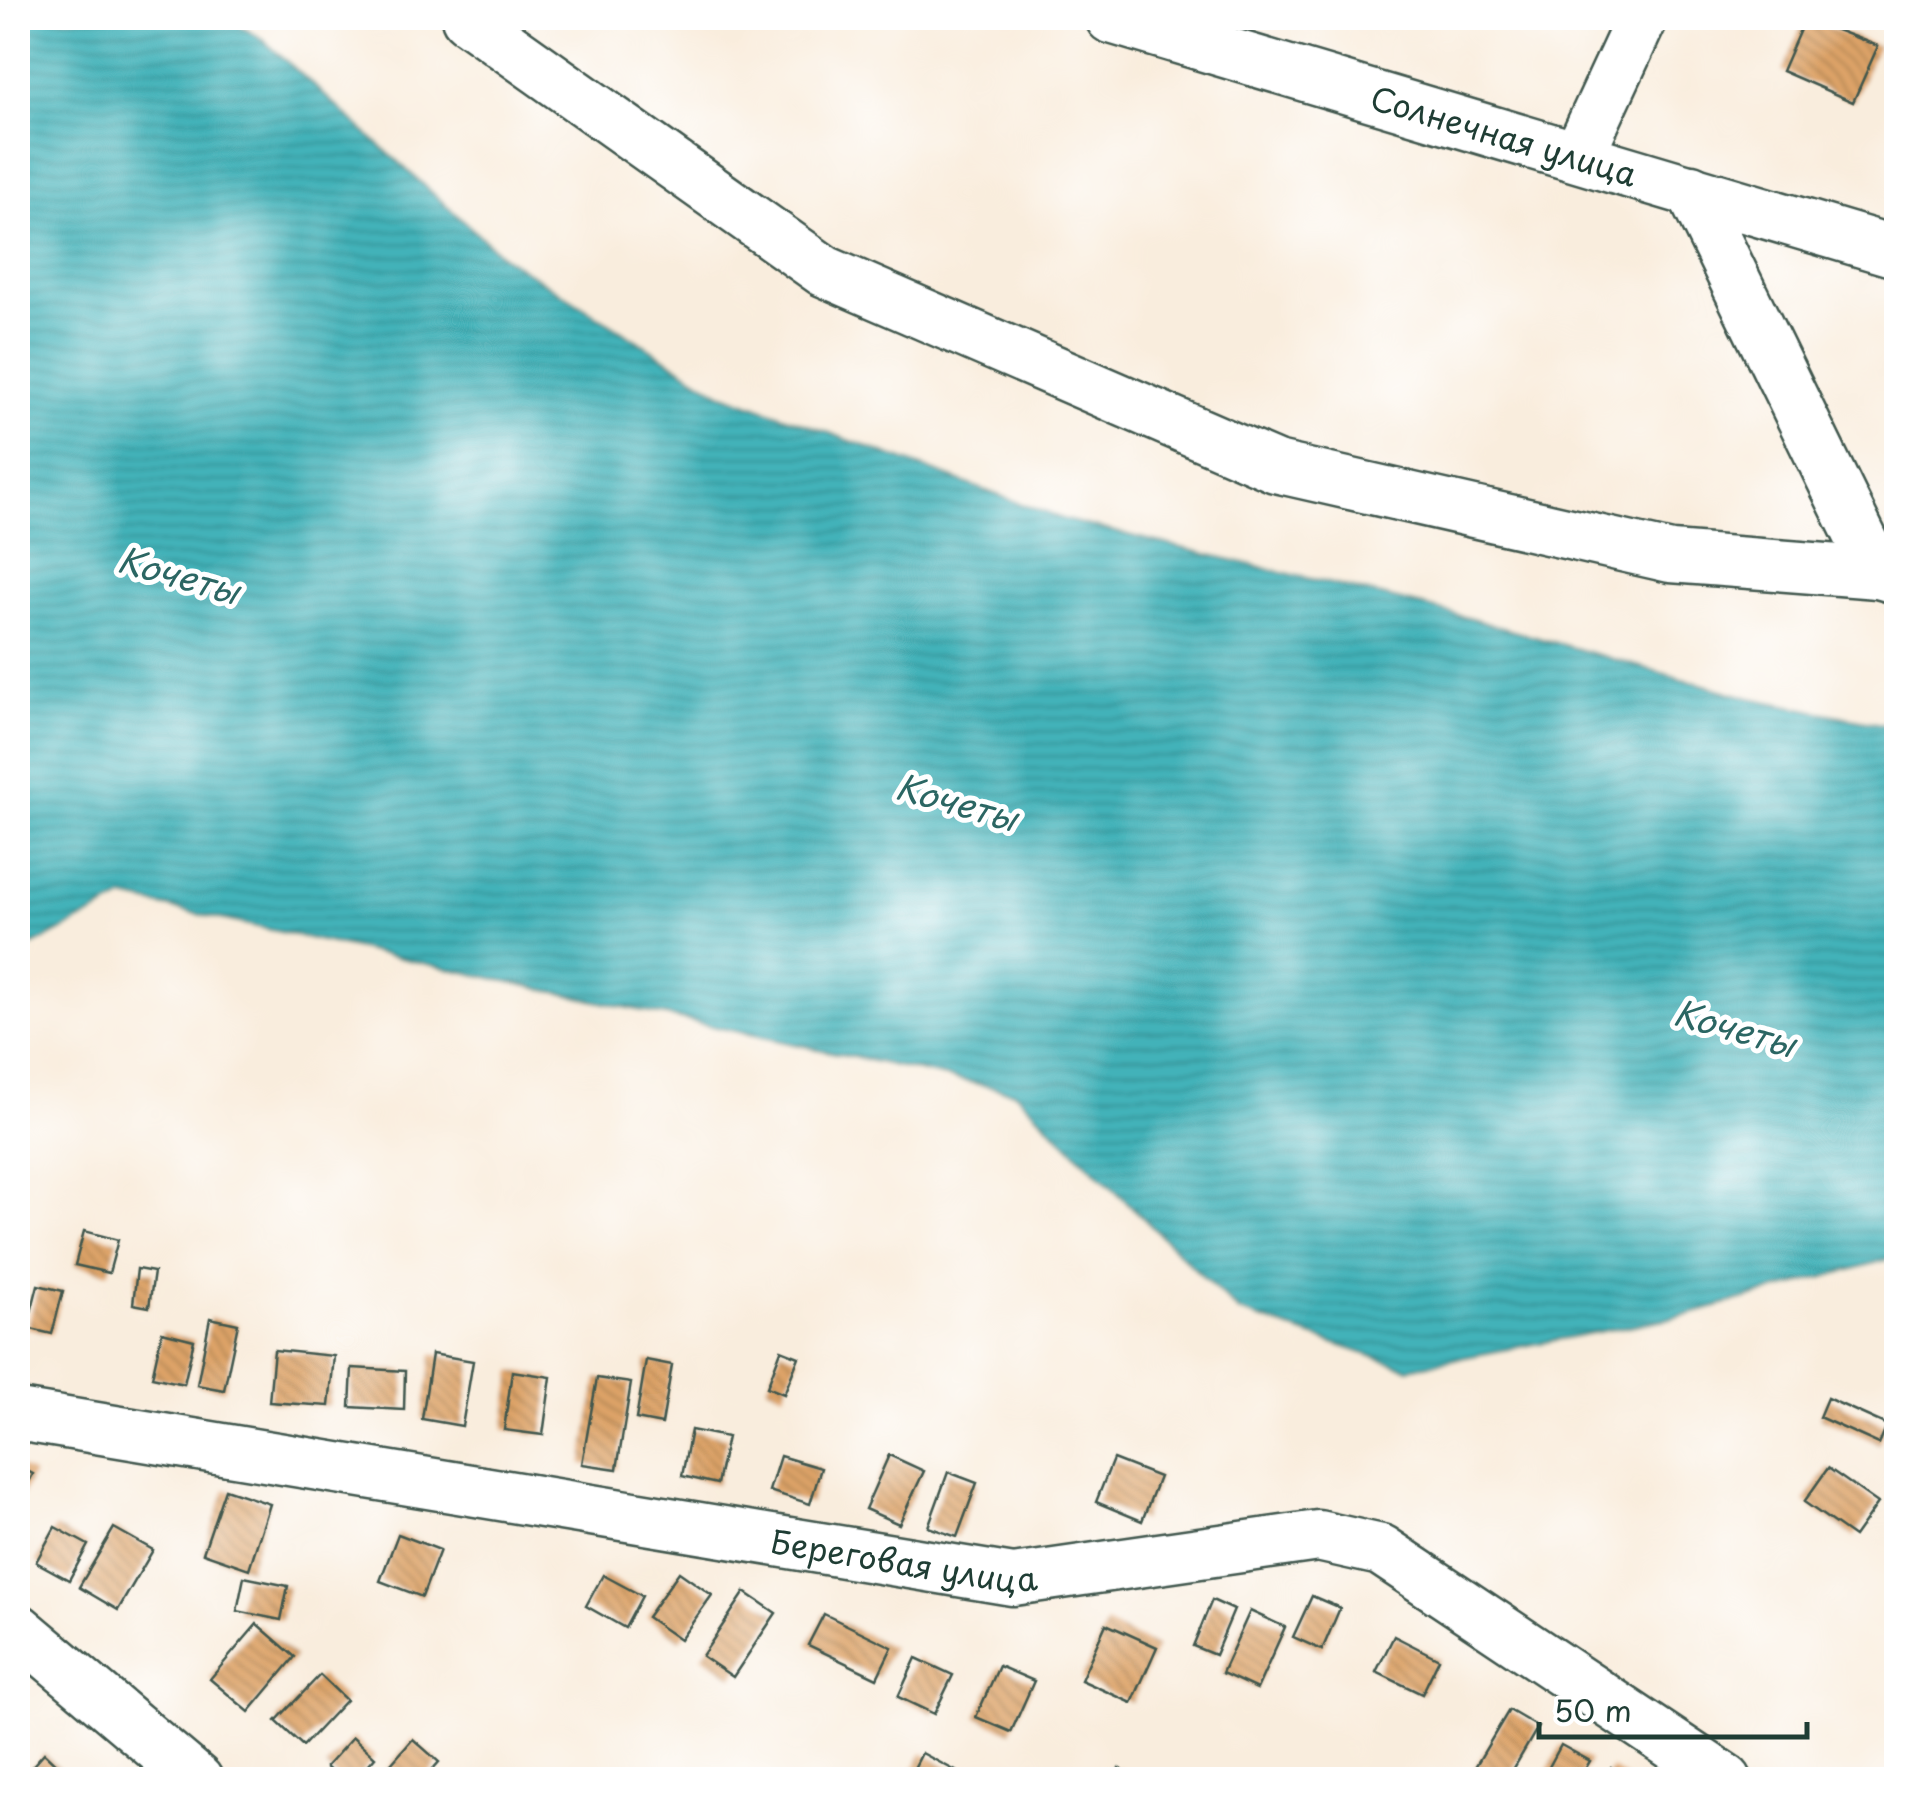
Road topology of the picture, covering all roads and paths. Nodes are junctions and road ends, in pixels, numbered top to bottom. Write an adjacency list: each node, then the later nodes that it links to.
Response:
1 (467, 18): 7 (street)
2 (1111, 18): 4 (street, Солнечная улица)
3 (1642, 18): 4 (street)
4 (1578, 156): 5 (street, Солнечная улица)
5 (1691, 190): 6 (street, Солнечная улица); 7 (street)
6 (1896, 252)
7 (1887, 576)
8 (18, 1415): 11 (street, Береговая улица)
9 (18, 1628): 10 (street)
10 (197, 1780)
11 (1726, 1780)

